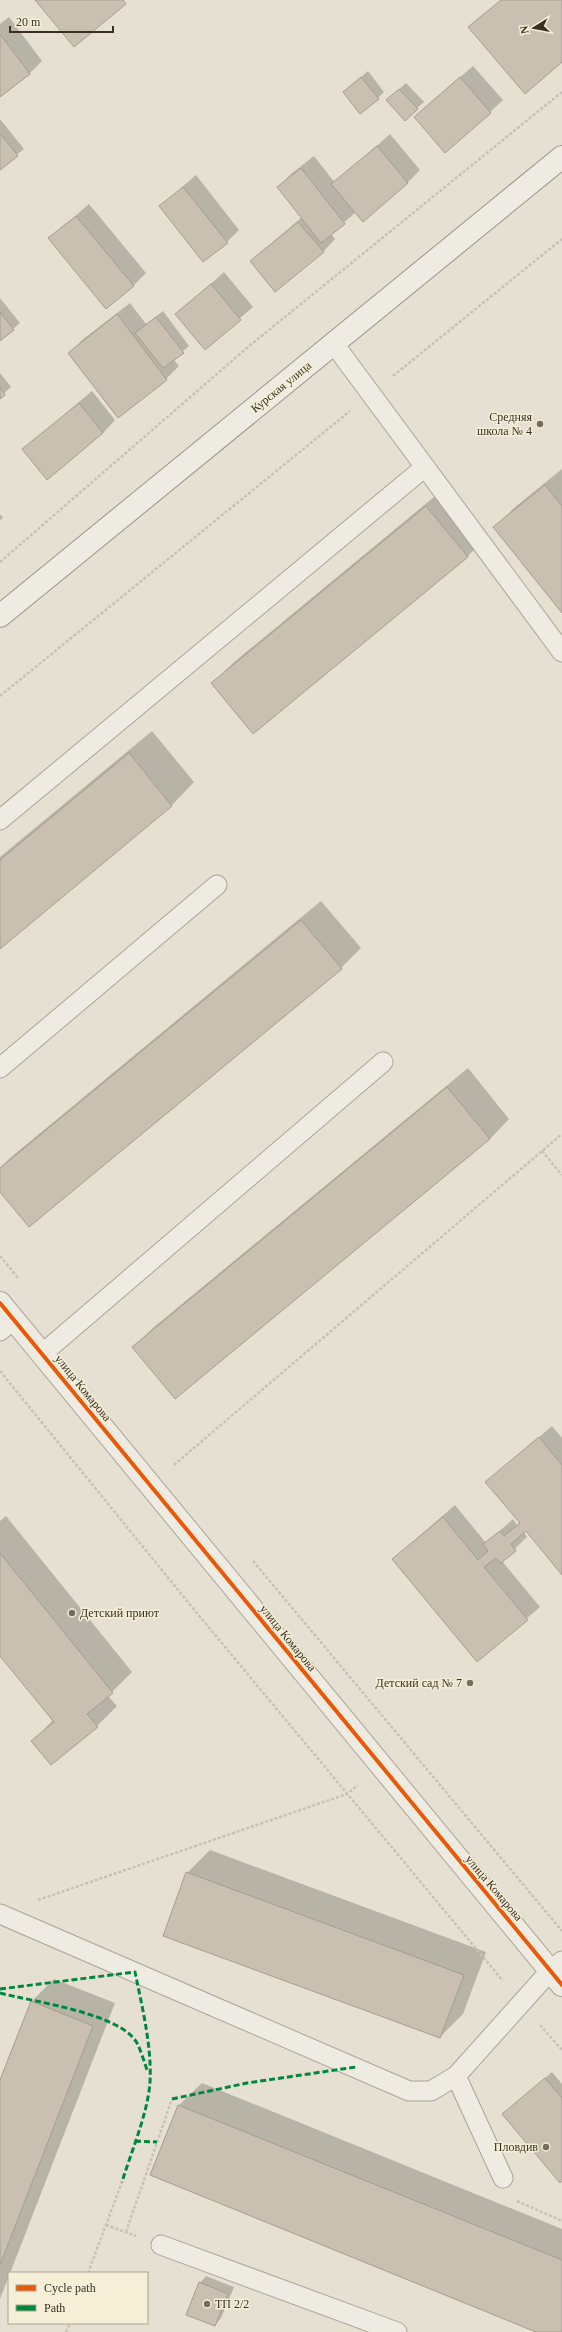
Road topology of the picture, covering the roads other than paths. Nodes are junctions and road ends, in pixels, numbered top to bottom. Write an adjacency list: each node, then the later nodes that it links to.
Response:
1 (562, 157): 2 (street, Курская улица)
2 (334, 344): 3 (lane); 4 (street, Курская улица)
3 (426, 467): 5 (lane); 6 (lane)
4 (0, 616)
5 (562, 652)
6 (0, 820)
7 (217, 885): 9 (lane)
8 (383, 1062): 12 (lane)
9 (0, 1068)
10 (0, 1303): 11 (street, улица Комарова)
11 (7, 1325): 12 (street, улица Комарова)
12 (42, 1354): 14 (street, улица Комарова)
13 (0, 1914): 15 (lane)
14 (558, 1972): 15 (lane)
15 (456, 2076): 16 (lane)
16 (503, 2178)
17 (161, 2245): 18 (lane)
18 (397, 2332)

